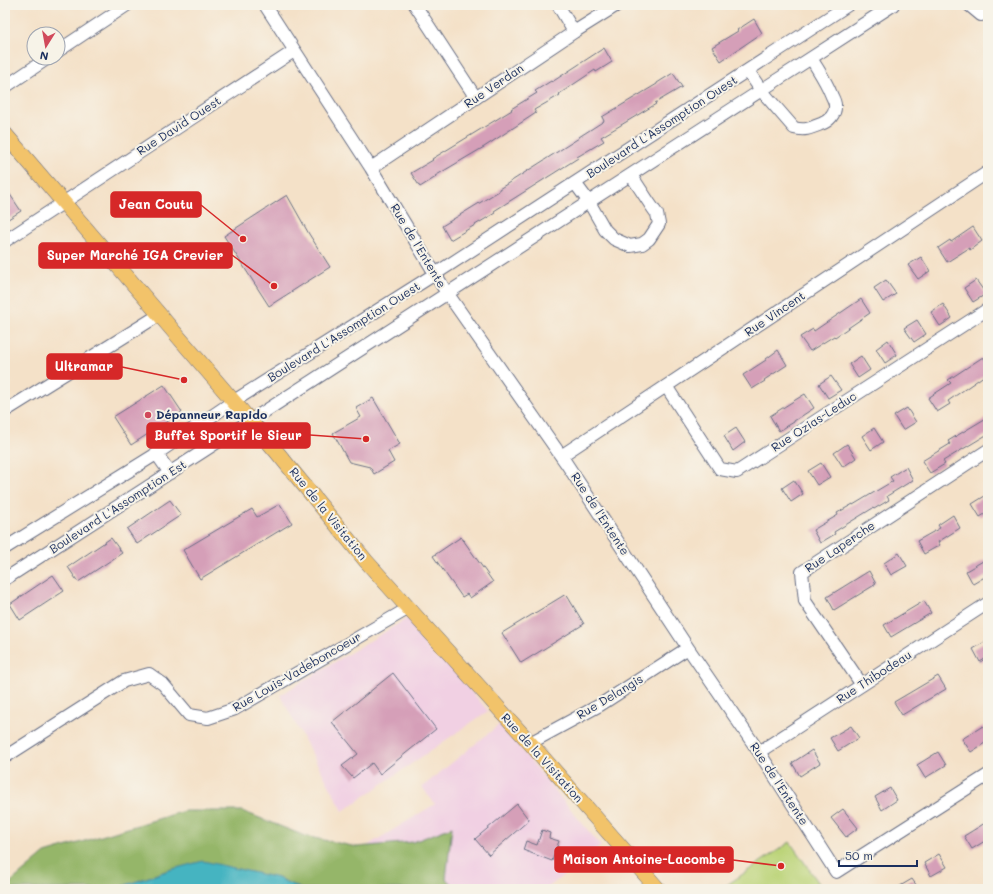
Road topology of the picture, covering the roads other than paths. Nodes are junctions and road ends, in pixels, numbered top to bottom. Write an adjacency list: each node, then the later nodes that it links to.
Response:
1 (127, 5): 11 (street)
2 (265, 5): 12 (street, Rue de l'Entente)
3 (415, 5): 18 (street)
4 (558, 5): 10 (street)
5 (617, 5): 10 (street, Rue Verdan)
6 (848, 5): 15 (street, Boulevard L'Assomption Ouest)
7 (893, 5): 13 (street, Boulevard L'Assomption Ouest)
8 (969, 5): 9 (street)
9 (988, 13)
10 (574, 32): 18 (street, Rue Verdan)
11 (66, 46)
12 (294, 51): 20 (street, Rue de l'Entente); 24 (street, Rue David Ouest)
13 (811, 58): 17 (street, Boulevard L'Assomption Ouest); 17 (street, Boulevard L'Assomption Ouest)
14 (36, 66): 16 (street)
15 (748, 71): 17 (street, Boulevard L'Assomption Ouest); 23 (street, Boulevard L'Assomption Ouest)
16 (5, 86)
17 (761, 90): 22 (street, Boulevard L'Assomption Ouest)
18 (476, 98): 20 (street, Rue Verdan)
19 (5, 134): 24 (main road, Rue de la Visitation)
20 (371, 168): 27 (street, Rue de l'Entente)
21 (988, 172): 31 (street, Rue Vincent)
22 (631, 175): 25 (street, Boulevard L'Assomption Ouest); 25 (street, Boulevard L'Assomption Ouest)
23 (575, 183): 25 (street, Boulevard L'Assomption Ouest); 27 (street, Boulevard L'Assomption Ouest)
24 (64, 202): 26 (street, Rue David Ouest); 30 (main road, Rue de la Visitation)
25 (589, 202): 28 (street, Boulevard L'Assomption Ouest)
26 (5, 241)
27 (435, 274): 28 (street, Rue de l'Entente); 32 (street, Boulevard L'Assomption Ouest)
28 (448, 294): 34 (street, Boulevard L'Assomption Ouest); 37 (street, Rue de l'Entente)
29 (988, 309): 31 (street, Rue Ozias-Leduc)
30 (159, 315): 32 (main road, Rue de la Visitation); 33 (street)
31 (666, 386): 37 (street, Rue Vincent)
32 (234, 401): 34 (main road, Rue de la Visitation); 36 (street, Boulevard L'Assomption Est)
33 (5, 411)
34 (250, 421): 38 (street, Boulevard L'Assomption Est); 42 (main road, Rue de la Visitation)
35 (988, 450): 44 (street, Rue Laperche)
36 (156, 453): 38 (street); 39 (street, Boulevard L'Assomption Est)
37 (561, 456): 43 (street, Rue de l'Entente)
38 (170, 473): 40 (street, Boulevard L'Assomption Est)
39 (5, 548)
40 (5, 579)
41 (988, 603): 44 (street, Rue Thibodeau)
42 (409, 608): 45 (main road, Rue de la Visitation); 47 (street, Rue Louis-Vadeboncoeur)
43 (688, 648): 45 (street, Rue Delangis); 46 (street, Rue de l'Entente)
44 (862, 685): 46 (street, Rue Thibodeau)
45 (530, 743): 49 (main road, Rue de la Visitation)
46 (759, 752): 48 (street, Rue de l'Entente)
47 (5, 757)
48 (988, 775)
49 (658, 889)

